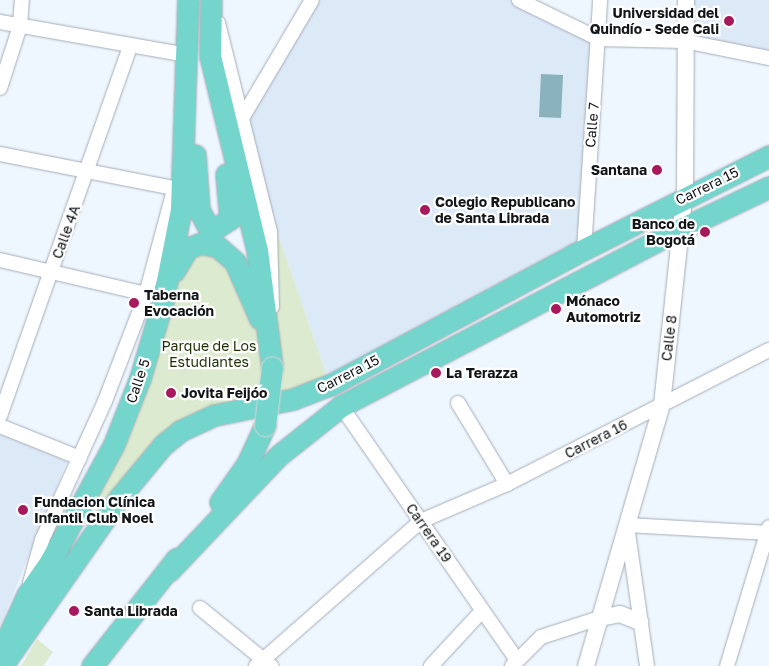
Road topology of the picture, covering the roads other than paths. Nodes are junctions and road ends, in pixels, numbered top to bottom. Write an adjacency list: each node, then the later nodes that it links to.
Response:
1 (22, 0): 9 (street)
2 (188, 0): 13 (main road, Calle 5)
3 (212, 0): 14 (main road); 17 (street)
4 (312, 0): 17 (street)
5 (519, 0): 10 (street)
6 (600, 0): 10 (street, Calle 7)
7 (686, 0): 11 (street, Calle 8)
8 (0, 22): 9 (street)
9 (20, 26): 12 (street); 16 (street)
10 (599, 39): 11 (street); 25 (street, Calle 7)
11 (684, 41): 15 (street); 23 (street, Calle 8)
12 (130, 47): 13 (street); 20 (street, Calle 4A)
13 (187, 56): 14 (main road); 21 (street, Calle 5); 28 (main road, Calle 5)
14 (210, 56): 29 (main road)
15 (769, 58)
16 (0, 88)
17 (241, 120): 29 (street)
18 (0, 154): 20 (street)
19 (769, 156): 23 (main road, Carrera 15)
20 (88, 171): 21 (street); 27 (street, Calle 4A)
21 (174, 188): 28 (street, Calle 5)
22 (769, 188): 24 (main road, Carrera 15)
23 (684, 198): 24 (street, Calle 8); 25 (main road, Carrera 15)
24 (682, 228): 32 (street, Calle 8); 33 (main road, Carrera 15)
25 (584, 250): 50 (main road, Carrera 15)
26 (0, 260): 27 (street)
27 (51, 272): 28 (street); 34 (street, Calle 4A)
28 (155, 304): 29 (main road); 36 (street, Calle 5); 42 (main road, Calle 5)
29 (269, 340): 41 (main road, bridge)
30 (769, 350): 32 (street, Carrera 16)
31 (458, 403): 37 (street)
32 (662, 405): 37 (street, Carrera 16); 39 (street, Calle 8)
33 (341, 406): 38 (street, Carrera 19); 41 (main road, Carrera 15)
34 (0, 416)
35 (0, 426): 36 (street)
36 (80, 458): 42 (street, Calle 5)
37 (507, 484): 38 (street, Carrera 16)
38 (420, 521): 44 (street, Carrera 19); 48 (street, Carrera 16)
39 (627, 525): 40 (street); 45 (street, Calle 8); 46 (street)
40 (768, 531): 55 (street)
41 (169, 571): 51 (main road)
42 (27, 595): 47 (main road, Calle 5)
43 (200, 608): 48 (street)
44 (482, 611): 49 (street, Carrera 19); 52 (street)
45 (600, 618): 46 (street); 49 (street); 53 (street, Calle 8)
46 (640, 622): 54 (street)
47 (0, 654)
48 (263, 663)
49 (514, 663)
50 (2, 666)
51 (92, 666)
52 (431, 666)
53 (586, 666)
54 (647, 666)
55 (727, 666)

